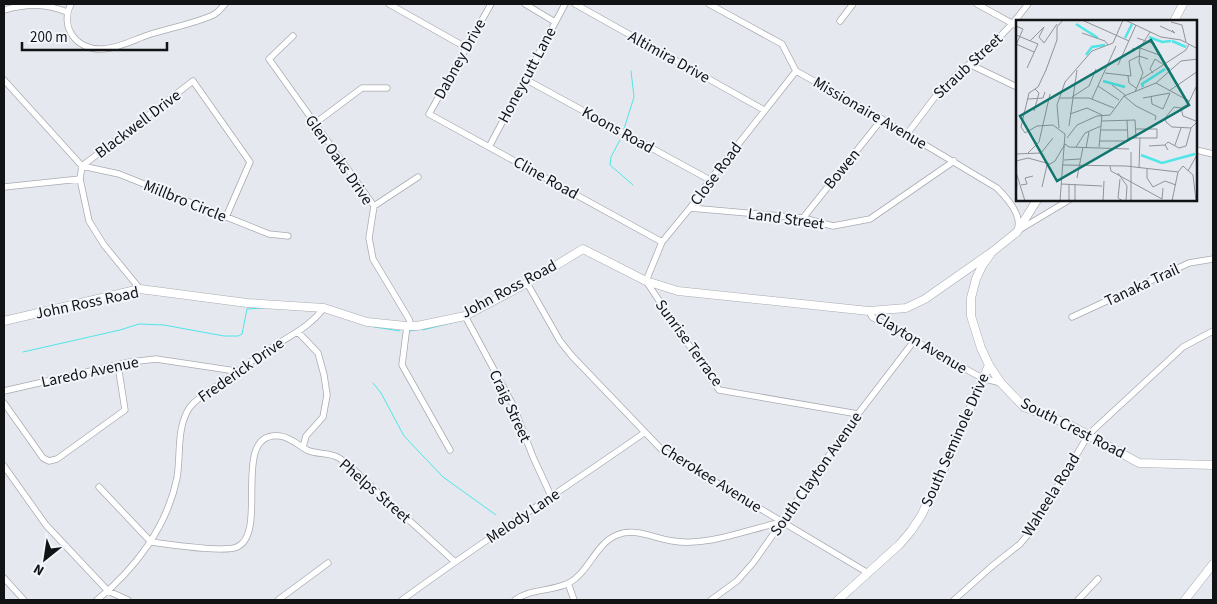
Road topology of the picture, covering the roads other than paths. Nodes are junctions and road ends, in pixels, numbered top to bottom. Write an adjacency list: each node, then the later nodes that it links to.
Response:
1 (71, 4): 14 (street)
2 (225, 4): 14 (street)
3 (389, 4): 21 (street)
4 (491, 4): 21 (street, Dabney Drive)
5 (525, 4): 18 (street)
6 (565, 4): 18 (street, Honeycutt Lane)
7 (575, 4): 28 (street, Altimira Drive)
8 (709, 4): 23 (street, Missionaire Avenue)
9 (852, 4): 17 (street)
10 (977, 4): 19 (street)
11 (1028, 4): 15 (street, Straub Street)
12 (1183, 4): 16 (street)
13 (4, 10): 14 (street)
14 (67, 12)
15 (1018, 20)
16 (1175, 20)
17 (840, 21)
18 (555, 22): 24 (street, Honeycutt Lane)
19 (1015, 25): 22 (street, Straub Street)
20 (293, 36): 31 (street, Glen Oaks Drive)
21 (467, 48): 29 (street, Dabney Drive)
22 (969, 64): 26 (street); 32 (street, Straub Street)
23 (796, 71): 28 (street, Close Road); 30 (street, Missionaire Avenue)
24 (525, 79): 33 (street, Honeycutt Lane); 40 (street, Koons Road)
25 (4, 80): 37 (street)
26 (1016, 87)
27 (387, 88): 31 (street)
28 (764, 110): 40 (street, Close Road)
29 (429, 114): 33 (street, Cline Road)
30 (882, 119): 32 (street, Missionaire Avenue); 47 (street, Bowen)
31 (314, 124): 44 (street, Glen Oaks Drive)
32 (907, 134): 36 (street, Missionaire Avenue)
33 (489, 146): 50 (street, Cline Road)
34 (1197, 150): 35 (street)
35 (1213, 154)
36 (954, 161): 47 (street, Land Street); 48 (street, Missionaire Avenue)
37 (82, 166): 39 (street); 46 (street, Millbro Circle); 46 (street, Blackwell Drive)
38 (418, 177): 44 (street)
39 (80, 179): 41 (street); 55 (street)
40 (710, 180): 45 (street, Close Road)
41 (4, 187)
42 (1036, 201): 48 (street, South Crest Road)
43 (1067, 201): 48 (street)
44 (374, 206): 61 (street, Glen Oaks Drive)
45 (690, 208): 47 (street, Land Street); 50 (street, Close Road)
46 (226, 218): 49 (street, Millbro Circle)
47 (803, 218)
48 (1017, 232): 51 (street, South Crest Road)
49 (288, 236)
50 (662, 242): 53 (street, Close Road)
51 (992, 252): 57 (street, John Ross Road); 65 (street, South Crest Road)
52 (1213, 259): 59 (street, Tanaka Trail)
53 (646, 281): 54 (street, John Ross Road); 57 (street, John Ross Road); 72 (street, Sunrise Terrace)
54 (527, 283): 58 (street, John Ross Road); 73 (street, Cherokee Avenue)
55 (140, 289): 56 (street, John Ross Road); 60 (street, John Ross Road)
56 (324, 308): 61 (street, John Ross Road); 63 (street, Frederick Drive)
57 (869, 311): 64 (street, Clayton Avenue)
58 (465, 316): 61 (street, John Ross Road); 80 (street, Craig Street)
59 (1072, 317)
60 (4, 321)
61 (409, 326): 76 (street)
62 (1213, 331): 74 (street, Waheela Road)
63 (298, 332): 67 (street, Frederick Drive); 75 (street)
64 (914, 341): 68 (street, Clayton Avenue); 72 (street, South Clayton Avenue)
65 (989, 364): 68 (street, South Seminole Drive); 69 (street, South Crest Road)
66 (118, 365): 67 (street, Laredo Avenue); 70 (street, Laredo Avenue); 71 (street)
67 (236, 371): 82 (street, Frederick Drive)
68 (982, 378): 69 (street, Clayton Avenue); 86 (street, South Seminole Drive)
69 (1001, 383): 74 (street, South Crest Road)
70 (4, 391)
71 (4, 403)
72 (858, 414): 81 (street, South Clayton Avenue)
73 (644, 432): 80 (street, Melody Lane); 81 (street, Cherokee Avenue)
74 (1089, 434): 77 (street, South Crest Road); 100 (street, Waheela Road)
75 (303, 447): 82 (street, Phelps Street); 83 (street, Phelps Street)
76 (450, 450)
77 (1213, 465)
78 (4, 466): 90 (street)
79 (99, 487): 82 (street)
80 (552, 498): 83 (street, Melody Lane)
81 (782, 522): 86 (street, Cherokee Avenue); 89 (street); 98 (street, South Clayton Avenue)
82 (151, 542): 90 (street, Frederick Drive)
83 (455, 562): 95 (street, Melody Lane)
84 (328, 563): 94 (street)
85 (1213, 564): 102 (street)
86 (868, 573): 99 (street, South Seminole Drive)
87 (4, 578): 91 (street)
88 (1098, 579): 101 (street)
89 (568, 583): 96 (street); 97 (street)
90 (108, 591): 92 (street, Frederick Drive); 93 (street)
91 (24, 600)
92 (97, 600)
93 (128, 600)
94 (278, 600)
95 (402, 600)
96 (515, 600)
97 (574, 600)
98 (711, 600)
99 (838, 600)
100 (954, 600)
101 (1078, 600)
102 (1185, 600)

